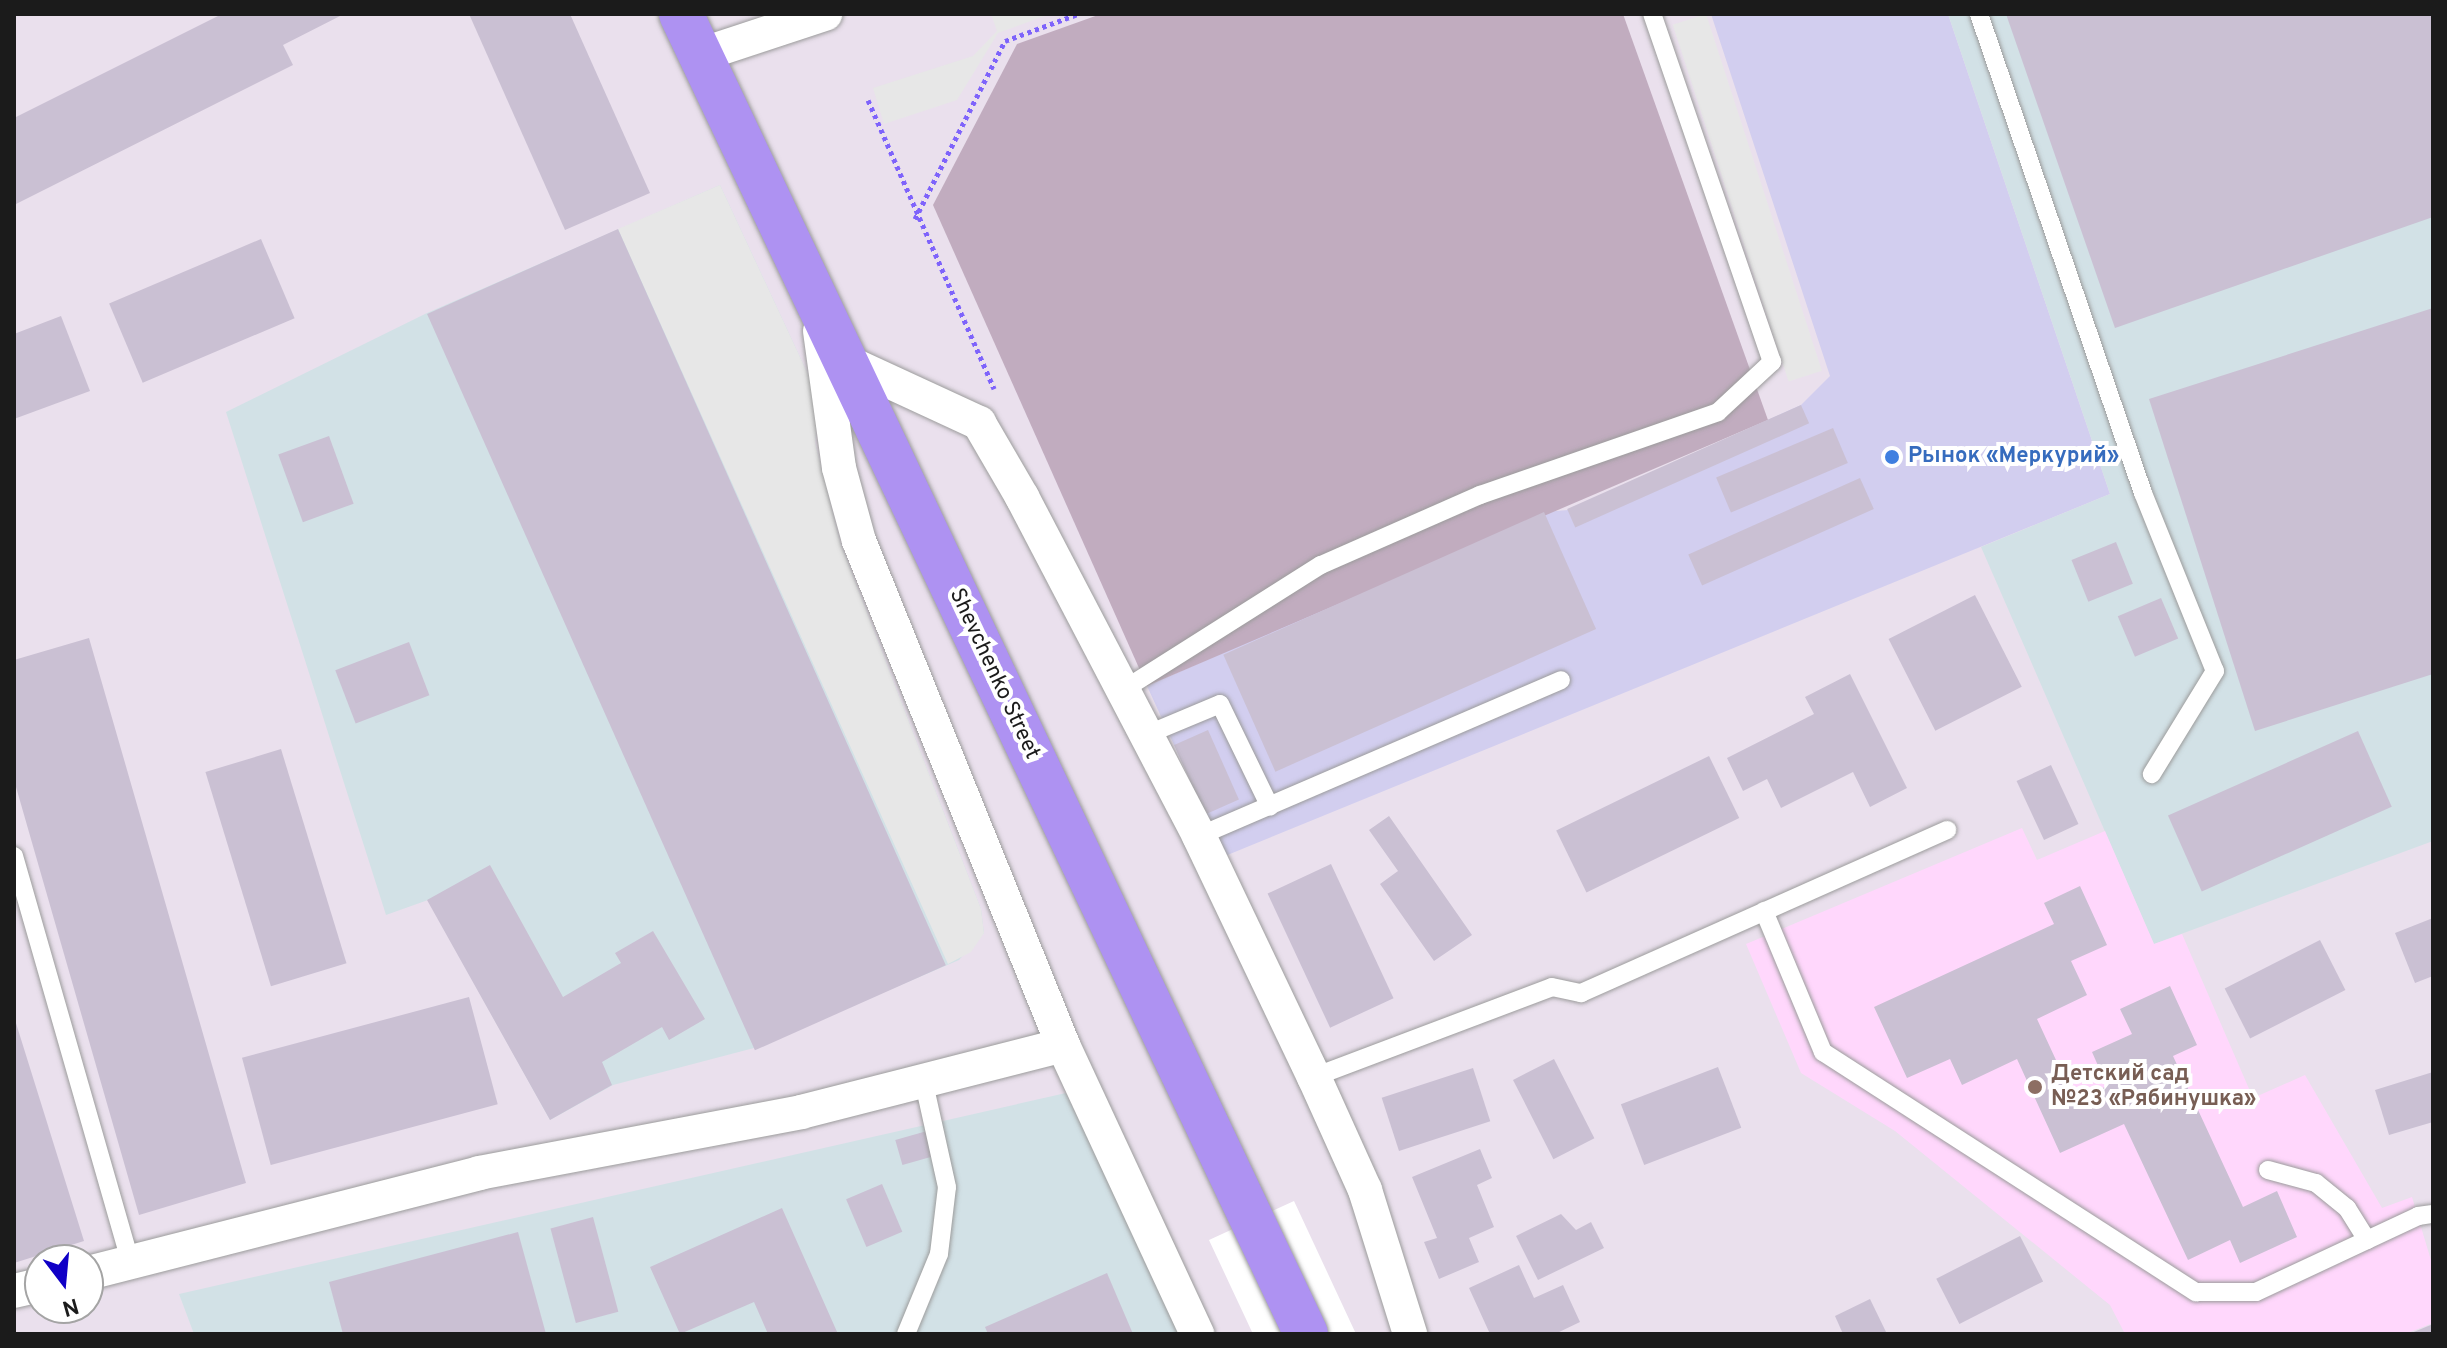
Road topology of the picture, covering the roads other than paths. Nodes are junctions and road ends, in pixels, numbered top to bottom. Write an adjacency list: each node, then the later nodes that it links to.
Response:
1 (681, 14): 5 (highway, Shevchenko Street)
2 (825, 14): 5 (street)
3 (1652, 14): 9 (lane)
4 (1979, 14): 11 (lane)
5 (700, 55): 6 (highway, Shevchenko Street)
6 (816, 299): 7 (highway, Shevchenko Street); 17 (street)
7 (845, 361): 9 (street); 28 (highway, Shevchenko Street)
8 (1561, 680): 12 (lane)
9 (1123, 690): 10 (street)
10 (1146, 735): 12 (lane); 14 (street)
11 (2152, 774)
12 (1270, 807): 14 (lane)
13 (1947, 830): 16 (lane)
14 (1199, 836): 18 (street)
15 (14, 856): 23 (lane)
16 (1764, 911): 18 (lane); 22 (lane)
17 (1063, 1045): 19 (street); 27 (street)
18 (1314, 1077): 25 (street)
19 (924, 1083): 23 (street); 26 (lane)
20 (2268, 1170): 22 (lane)
21 (2433, 1214): 22 (lane)
22 (2367, 1240)
23 (131, 1263): 24 (street)
24 (104, 1269)
25 (1404, 1332)
26 (906, 1334)
27 (1197, 1334)
28 (1306, 1334)

